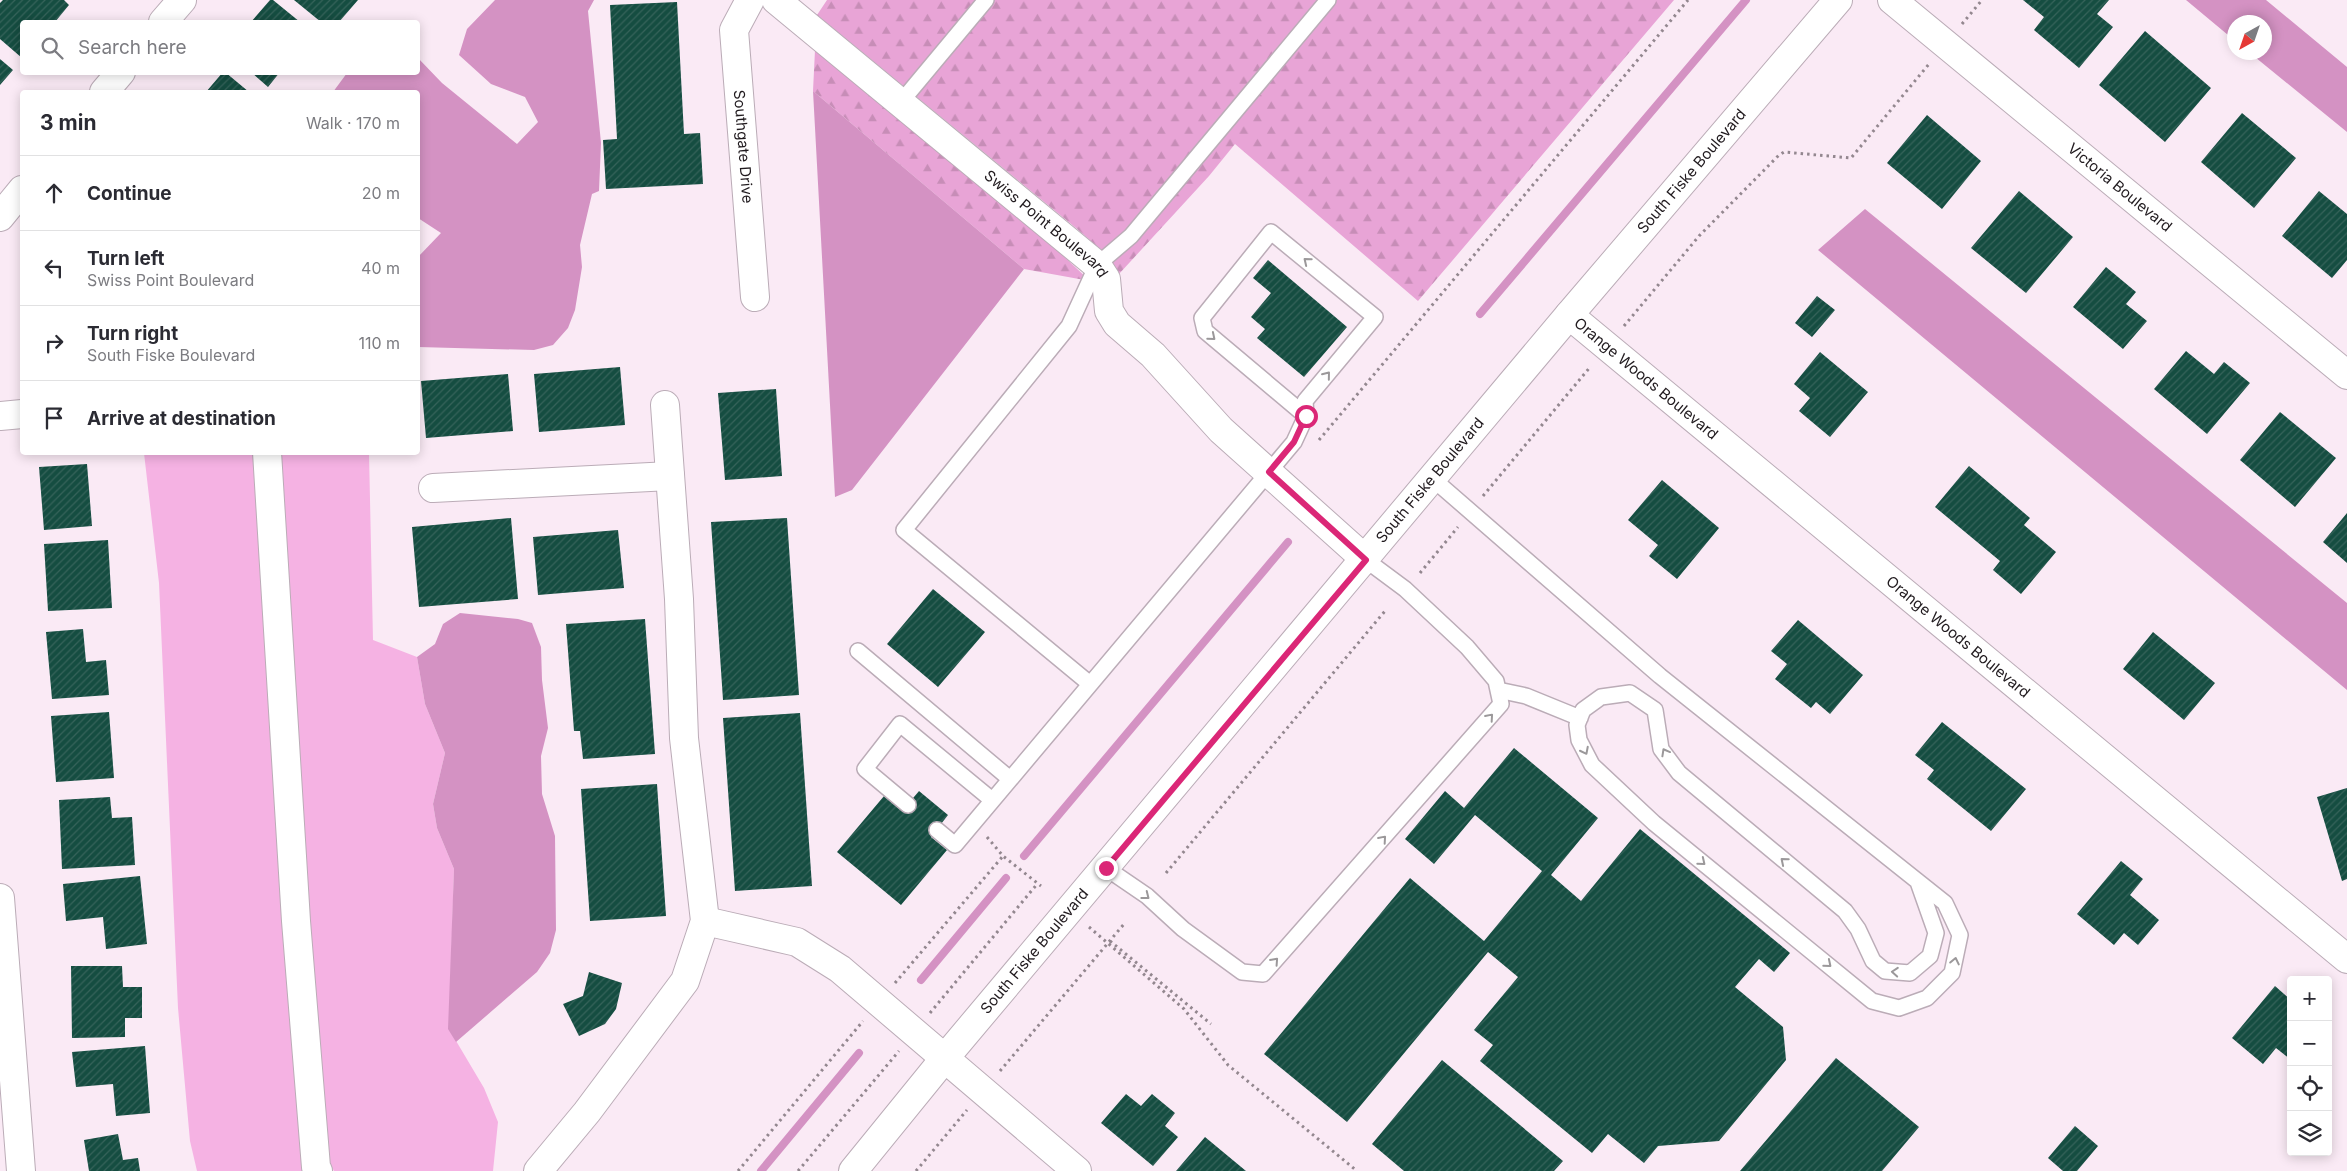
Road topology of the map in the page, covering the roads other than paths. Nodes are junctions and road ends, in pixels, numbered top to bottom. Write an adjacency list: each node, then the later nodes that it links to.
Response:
1 (182, 0): 8 (street)
2 (750, 0): 15 (street, Southgate Drive)
3 (776, 0): 11 (street, Swiss Point Boulevard)
4 (986, 0): 11 (lane)
5 (1328, 0): 14 (lane)
6 (1838, 0): 16 (street, South Fiske Boulevard)
7 (1892, 0): 17 (street, Victoria Boulevard)
8 (165, 20)
9 (118, 75): 10 (street)
10 (106, 90)
11 (901, 102): 14 (street, Swiss Point Boulevard)
12 (20, 192): 13 (street)
13 (0, 217)
14 (1097, 265): 23 (street, Swiss Point Boulevard); 29 (lane)
15 (755, 297)
16 (1569, 315): 25 (street, South Fiske Boulevard); 40 (street, Orange Woods Boulevard)
17 (2347, 376)
18 (665, 405): 24 (street)
19 (20, 414): 20 (street)
20 (0, 416)
21 (1306, 416): 21 (lane, one-way to 21); 23 (lane)
22 (267, 455): 43 (street)
23 (1269, 472): 27 (street, Swiss Point Boulevard); 29 (lane)
24 (670, 476): 26 (street); 39 (street)
25 (1433, 479): 27 (street, South Fiske Boulevard); 37 (lane)
26 (433, 488)
27 (1366, 560): 30 (lane); 36 (street, South Fiske Boulevard)
28 (858, 651): 32 (lane)
29 (1090, 684): 32 (lane)
30 (1498, 690): 31 (lane); 36 (lane, one-way to 30)
31 (1580, 718): 37 (lane, one-way to 31); 37 (lane, one-way to 37)
32 (1010, 779): 33 (lane)
33 (992, 800): 34 (lane); 35 (lane)
34 (908, 805)
35 (936, 830)
36 (1106, 868): 41 (street, South Fiske Boulevard)
37 (1918, 882)
38 (0, 898): 42 (street)
39 (705, 921): 41 (street); 44 (street)
40 (2347, 959)
41 (944, 1059): 45 (street, South Fiske Boulevard); 46 (street)
42 (21, 1171)
43 (318, 1171)
44 (538, 1171)
45 (853, 1171)
46 (1077, 1171)

